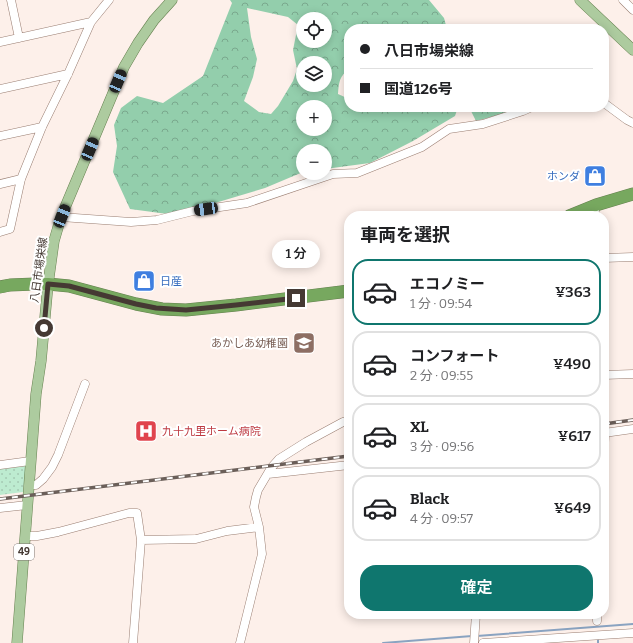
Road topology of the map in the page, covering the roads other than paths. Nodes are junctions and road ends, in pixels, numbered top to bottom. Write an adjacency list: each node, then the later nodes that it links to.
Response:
1 (11, 0): 10 (street)
2 (109, 0): 7 (street)
3 (172, 0): 24 (main road, 八日市場栄線 / 49)
4 (580, 0): 8 (main road)
5 (623, 0): 6 (street)
6 (633, 10)
7 (91, 22): 10 (street); 13 (street)
8 (605, 24)
9 (609, 27): 12 (main road)
10 (19, 38): 11 (street)
11 (0, 42)
12 (633, 50)
13 (68, 74): 14 (street); 18 (street)
14 (0, 89)
15 (609, 107): 17 (street)
16 (520, 112): 24 (street)
17 (633, 123)
18 (42, 127): 19 (street); 20 (street)
19 (0, 136)
20 (21, 179): 21 (street); 25 (street)
21 (0, 184)
22 (633, 192): 23 (highway)
23 (595, 210)
24 (62, 216): 28 (main road, 八日市場栄線 / 49)
25 (0, 232)
26 (633, 257): 27 (street)
27 (609, 258)
28 (48, 284): 29 (highway); 30 (highway); 37 (main road, 八日市場栄線 / 49)
29 (0, 287)
30 (344, 292)
31 (633, 374): 32 (street)
32 (609, 375)
33 (84, 384): 41 (street)
34 (344, 422): 40 (street)
35 (633, 429): 36 (street)
36 (609, 432)
37 (30, 461): 38 (street); 41 (main road, 八日市場栄線 / 49)
38 (0, 465)
39 (344, 466): 40 (street)
40 (268, 474): 44 (street)
41 (29, 485): 42 (main road, 八日市場栄線 / 49)
42 (27, 505): 43 (street); 45 (main road, 八日市場栄線 / 49)
43 (0, 508)
44 (259, 527): 46 (street); 53 (street)
45 (25, 536): 46 (street); 51 (main road, 八日市場栄線 / 49)
46 (141, 540): 52 (street)
47 (476, 619): 54 (street)
48 (633, 632): 50 (street)
49 (594, 639): 50 (street); 55 (street)
50 (604, 639)
51 (17, 643)
52 (133, 643)
53 (240, 643)
54 (474, 643)
55 (483, 643)

